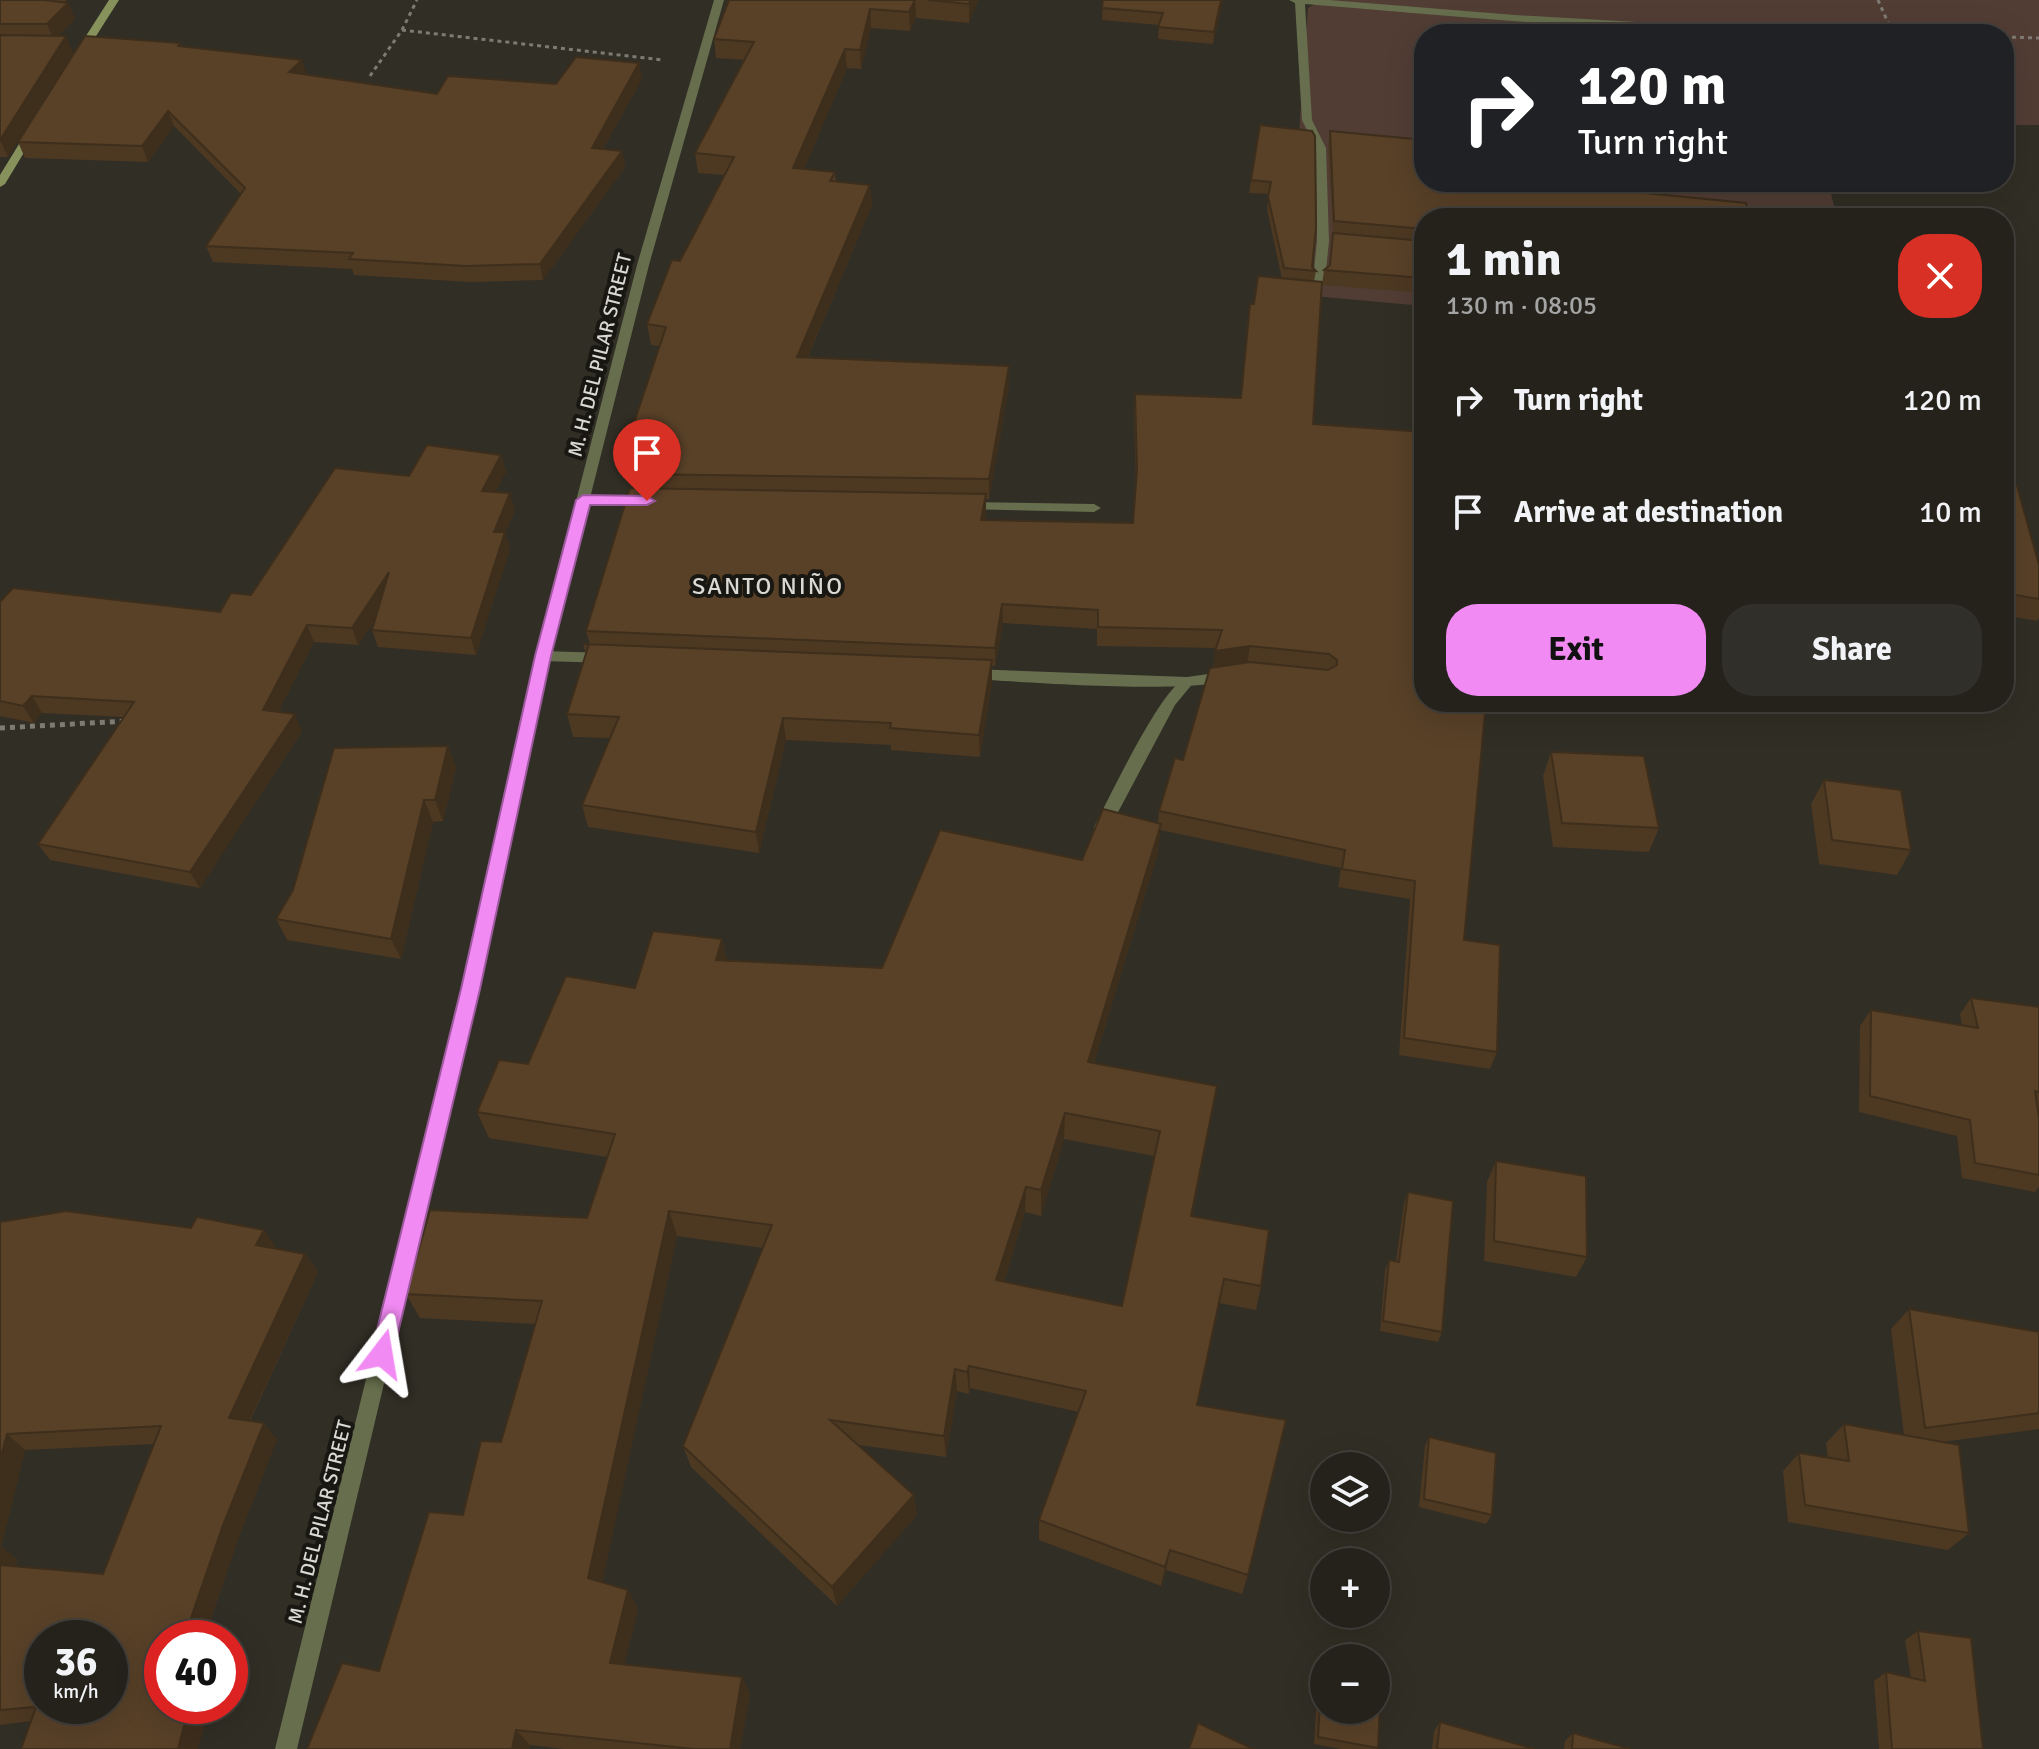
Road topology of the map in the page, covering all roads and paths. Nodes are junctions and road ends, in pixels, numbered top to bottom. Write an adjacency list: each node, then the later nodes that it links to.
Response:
1 (114, 0): 13 (main road)
2 (417, 0): 9 (path)
3 (719, 0): 15 (street, M. H. DEL PILAR STREET)
4 (1297, 0): 6 (street); 18 (street)
5 (1878, 0): 8 (path)
6 (1319, 2): 7 (street)
7 (1644, 24)
8 (1889, 24)
9 (402, 30): 15 (path); 16 (path)
10 (2014, 37): 11 (path)
11 (2039, 38)
12 (69, 47): 13 (street)
13 (83, 47): 14 (main road)
14 (76, 59)
15 (701, 64): 24 (street, M. H. DEL PILAR STREET)
16 (370, 76)
17 (38, 122): 20 (main road)
18 (1315, 134): 19 (street); 21 (street)
19 (1331, 135)
20 (0, 184)
21 (1323, 241): 22 (street); 23 (street)
22 (1338, 242)
23 (1319, 280)
24 (583, 500): 25 (street); 28 (street, M. H. DEL PILAR STREET)
25 (663, 501)
26 (950, 506): 27 (street)
27 (1094, 508)
28 (543, 656): 29 (street); 36 (street, M. H. DEL PILAR STREET)
29 (622, 659)
30 (954, 673): 32 (street)
31 (1247, 673): 32 (street)
32 (1187, 682): 35 (street)
33 (127, 721): 34 (path)
34 (0, 728)
35 (1102, 827)
36 (286, 1749)

